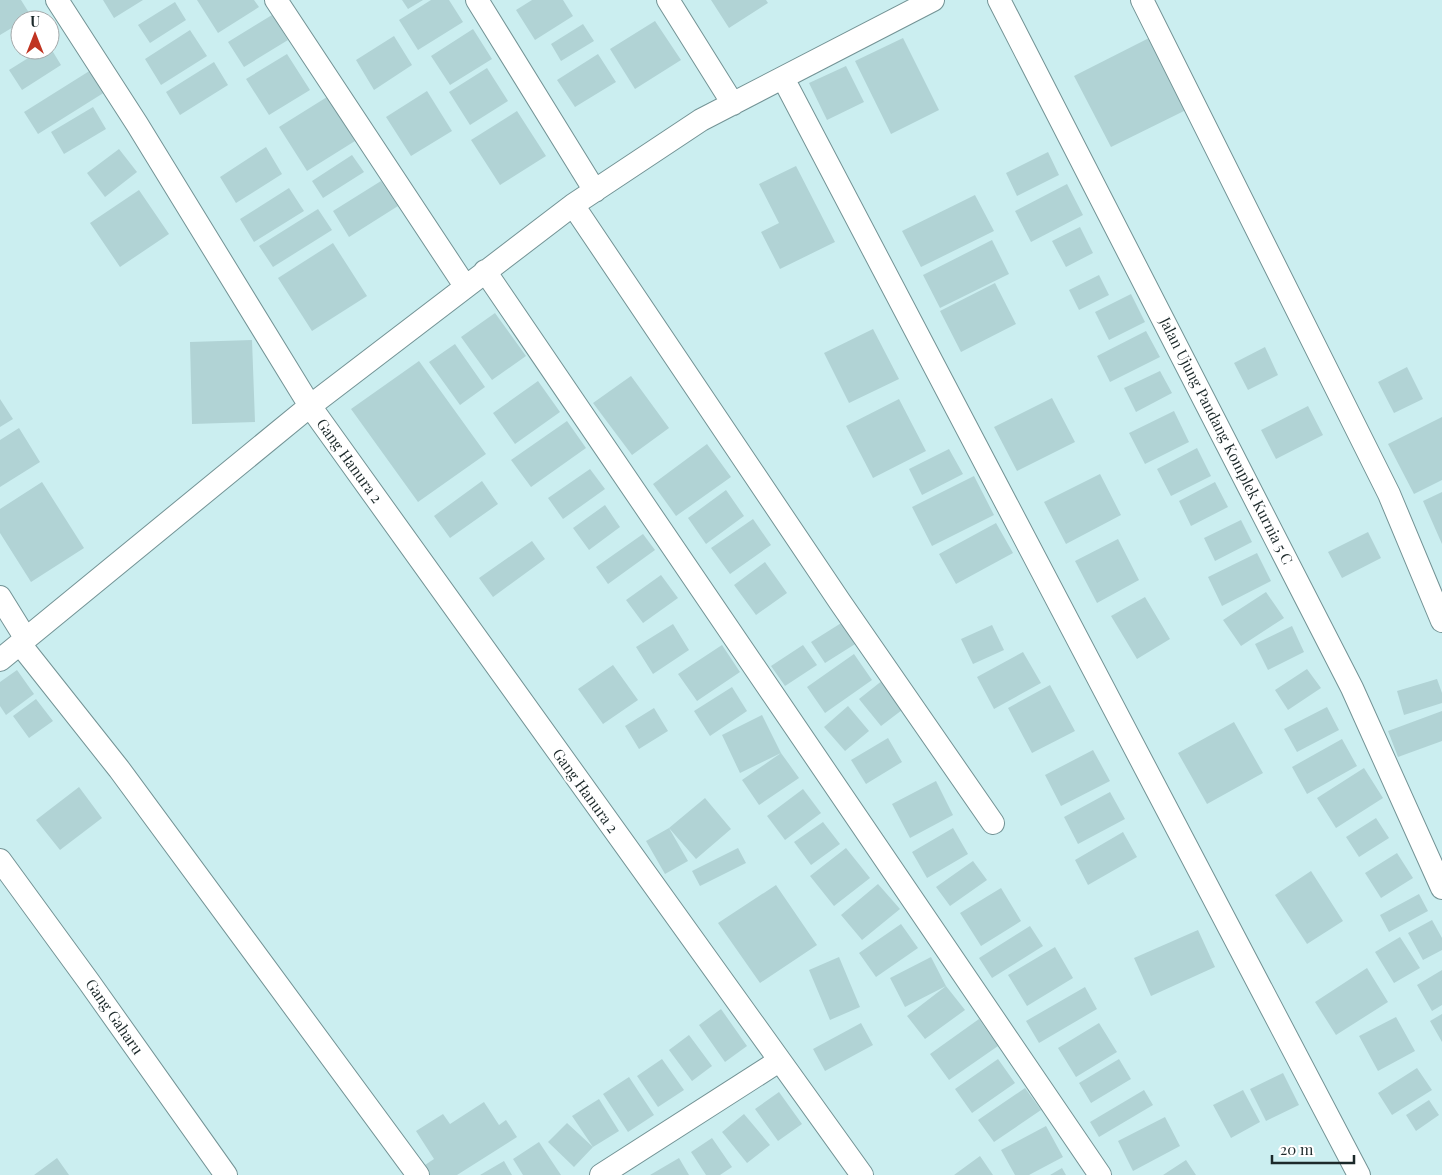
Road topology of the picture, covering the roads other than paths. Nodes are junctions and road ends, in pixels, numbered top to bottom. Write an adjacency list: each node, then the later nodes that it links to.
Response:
1 (57, 0): 14 (street, Gang Hanura 2)
2 (276, 0): 13 (street)
3 (477, 0): 10 (street)
4 (668, 0): 9 (street)
5 (933, 0): 8 (street)
6 (999, 0): 21 (street, Jalan Ujung Pandang Komplek Kurnia 5 C)
7 (1142, 0): 16 (street)
8 (783, 78): 9 (street); 28 (street)
9 (732, 104): 10 (street)
10 (595, 191): 11 (street)
11 (573, 205): 12 (street); 19 (street)
12 (485, 271): 13 (street); 27 (street)
13 (465, 286): 14 (street)
14 (310, 406): 17 (street); 22 (street, Gang Hanura 2)
15 (0, 597): 17 (street)
16 (1442, 621)
17 (23, 641): 18 (street); 24 (street)
18 (0, 660)
19 (993, 824)
20 (0, 860): 23 (street, Gang Gaharu)
21 (1442, 888)
22 (779, 1061): 25 (street); 26 (street, Gang Hanura 2)
23 (226, 1175)
24 (418, 1175)
25 (602, 1175)
26 (862, 1175)
27 (1100, 1175)
28 (1359, 1175)

